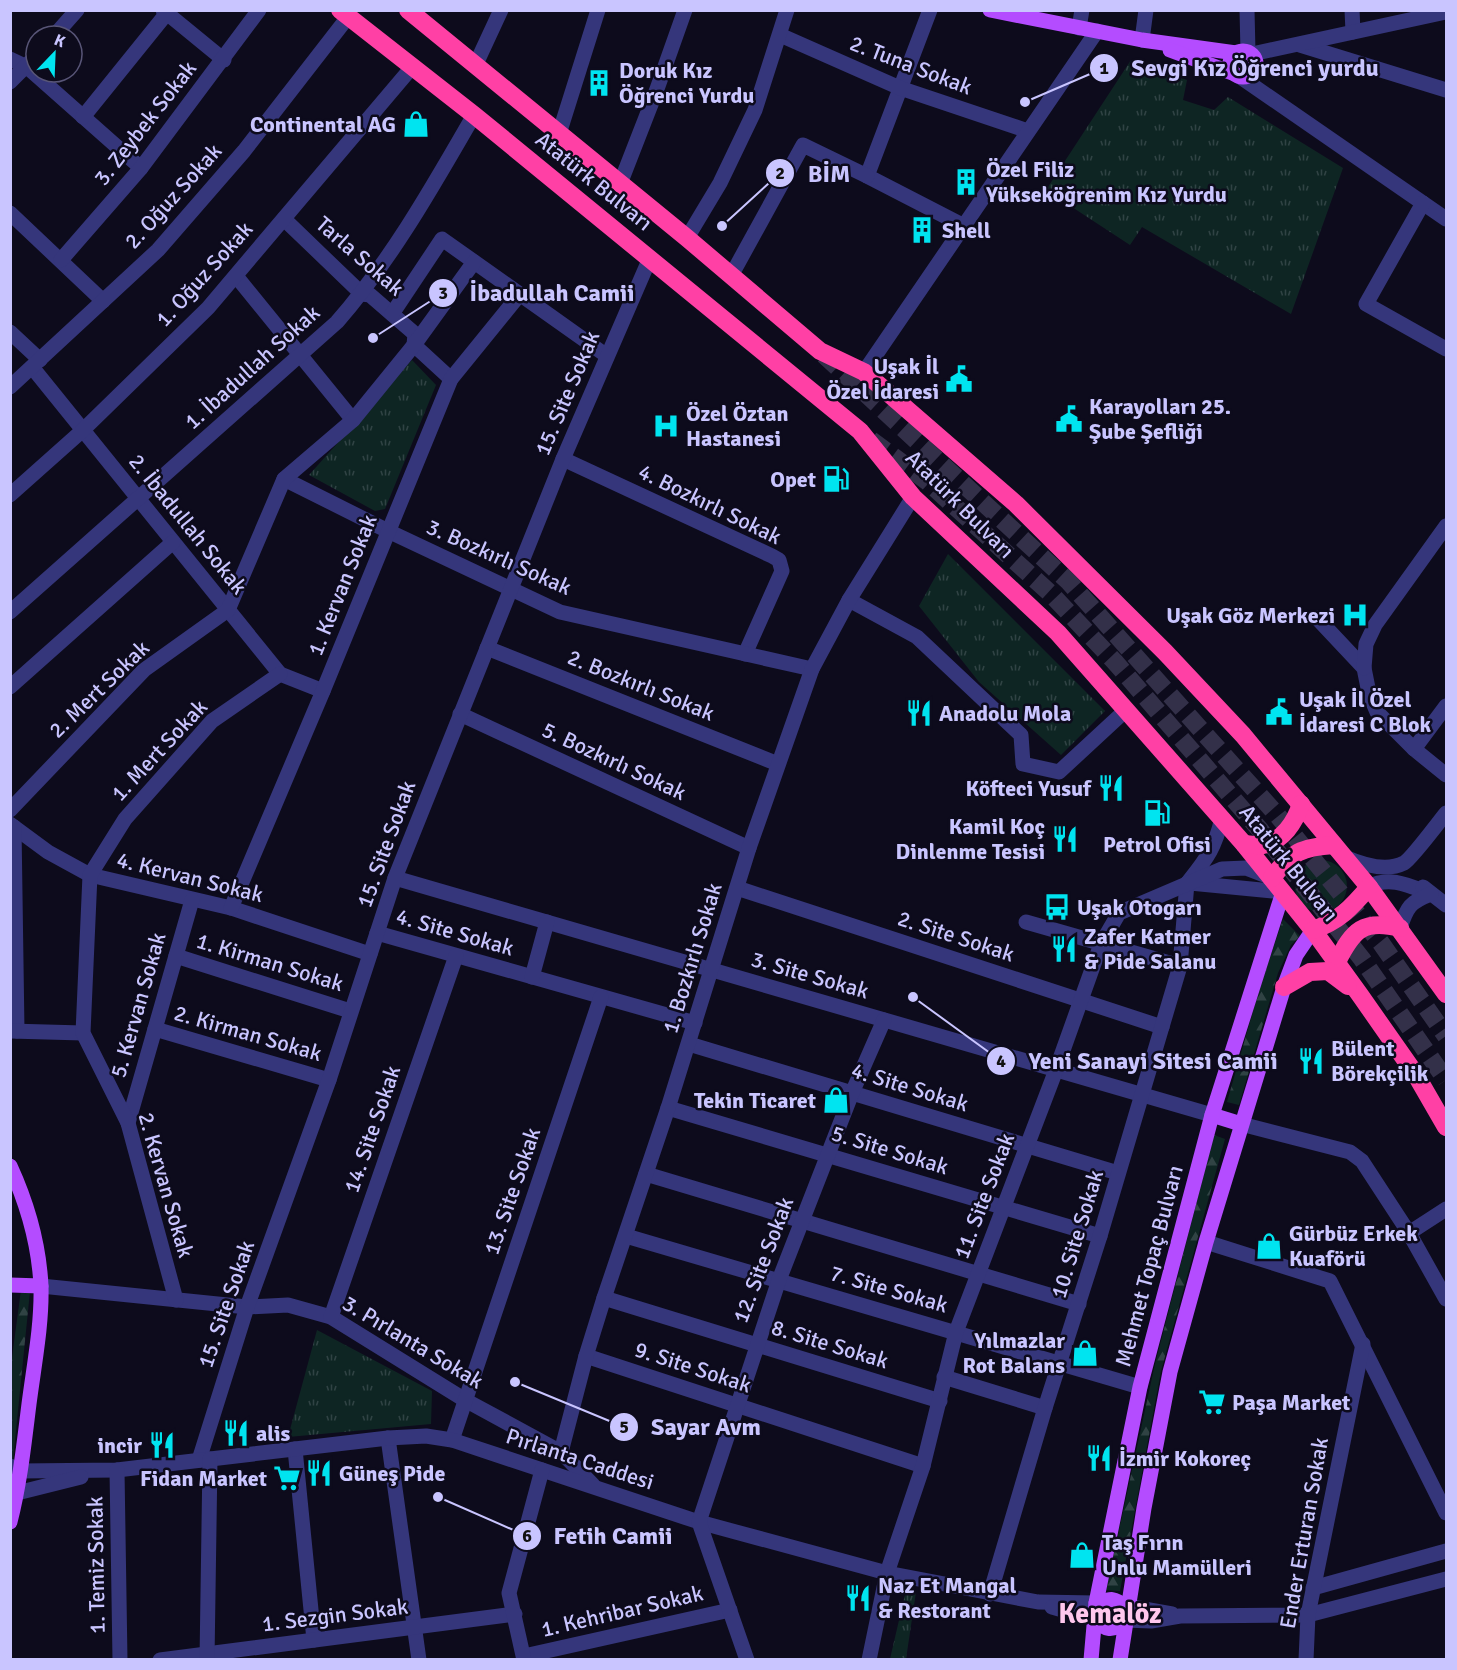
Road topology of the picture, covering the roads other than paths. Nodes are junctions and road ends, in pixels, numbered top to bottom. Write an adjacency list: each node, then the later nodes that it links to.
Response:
1 (259, 10): 27 (street, 3. Zeybek Sokak)
2 (408, 10): 29 (highway, Atatürk Bulvarı)
3 (501, 10): 29 (street)
4 (598, 10): 39 (street)
5 (685, 10): 42 (street)
6 (788, 10): 23 (street)
7 (930, 10): 34 (street)
8 (990, 10): 16 (main road)
9 (1082, 10): 20 (street)
10 (1146, 10): 24 (street)
11 (1247, 10): 26 (street)
12 (1352, 10): 22 (street)
13 (74, 11): 19 (street)
14 (165, 12): 27 (street); 37 (street)
15 (1446, 12): 18 (street)
16 (1015, 13): 20 (main road)
17 (344, 14): 28 (highway, Atatürk Bulvarı); 56 (street, 2. Oğuz Sokak)
18 (1394, 17): 22 (street)
19 (64, 24)
20 (1079, 28): 21 (main road)
21 (1097, 32): 24 (main road); 38 (street)
22 (1353, 32): 25 (street)
23 (780, 35): 34 (street, 2. Tuna Sokak); 48 (street)
24 (1142, 40): 26 (main road); 31 (main road)
25 (1297, 44): 26 (street); 35 (street)
26 (1245, 53): 31 (main road); 31 (main road)
27 (224, 60): 40 (street, 3. Zeybek Sokak)
28 (413, 66): 36 (highway, Atatürk Bulvarı); 45 (street, 1. Oğuz Sokak)
29 (475, 66): 39 (highway, Atatürk Bulvarı)
30 (24, 68): 32 (street)
31 (1237, 75): 43 (street)
32 (10, 82)
33 (52, 84): 37 (street)
34 (900, 88): 38 (street, 2. Tuna Sokak); 41 (street)
35 (1446, 90)
36 (474, 115): 49 (highway, Atatürk Bulvarı); 54 (street, 1. İbadullah Sokak)
37 (83, 117): 40 (street)
38 (1028, 131): 47 (street)
39 (559, 134): 42 (highway, Atatürk Bulvarı)
40 (141, 168): 50 (street, 3. Zeybek Sokak)
41 (867, 176): 47 (street); 53 (street)
42 (620, 184): 48 (highway, Atatürk Bulvarı)
43 (1423, 203): 46 (street); 60 (street)
44 (10, 213): 50 (street)
45 (284, 219): 52 (street, 1. Oğuz Sokak); 54 (street, Tarla Sokak)
46 (1446, 219)
47 (964, 225): 64 (street)
48 (687, 238): 53 (highway, Atatürk Bulvarı)
49 (650, 258): 62 (street, 15. Site Sokak); 72 (highway, Atatürk Bulvarı)
50 (61, 260): 56 (street)
51 (474, 262): 55 (street); 57 (street); 59 (street)
52 (236, 276): 61 (street); 68 (street, 1. Oğuz Sokak)
53 (731, 276): 64 (highway, Atatürk Bulvarı)
54 (362, 294): 57 (street, Tarla Sokak); 61 (street, 1. İbadullah Sokak)
55 (520, 294): 62 (street); 65 (street, 1. Kervan Sokak)
56 (103, 301): 63 (street, 2. Oğuz Sokak)
57 (392, 314): 59 (street, Tarla Sokak)
58 (10, 332): 63 (street, 2. İbadullah Sokak)
59 (414, 345): 65 (street, Tarla Sokak); 67 (street)
60 (1446, 349)
61 (300, 355): 67 (street); 73 (street, 1. İbadullah Sokak)
62 (607, 357): 69 (street, 15. Site Sokak)
63 (36, 363): 66 (street, 2. Oğuz Sokak); 68 (street, 2. İbadullah Sokak)
64 (864, 372): 95 (highway, Atatürk Bulvarı)
65 (451, 379): 75 (street, 1. Kervan Sokak)
66 (10, 387)
67 (353, 420): 70 (street)
68 (83, 430): 71 (street, 1. Oğuz Sokak); 73 (street, 2. İbadullah Sokak)
69 (563, 459): 77 (street, 15. Site Sokak); 83 (street, 4. Bozkırlı Sokak)
70 (284, 479): 75 (street, 3. Bozkırlı Sokak); 79 (street)
71 (10, 495)
72 (913, 497): 78 (street, 1. Bozkırlı Sokak); 90 (highway, Atatürk Bulvarı)
73 (138, 498): 76 (street, 2. İbadullah Sokak); 80 (street, 1. İbadullah Sokak)
74 (1446, 526): 84 (street)
75 (388, 531): 77 (street, 3. Bozkırlı Sokak); 88 (street, 1. Kervan Sokak)
76 (173, 542): 79 (street, 2. İbadullah Sokak); 87 (street)
77 (512, 589): 82 (street, 15. Site Sokak); 83 (street, 3. Bozkırlı Sokak)
78 (849, 600): 85 (street, 1. Bozkırlı Sokak); 90 (street)
79 (228, 610): 86 (street, 2. İbadullah Sokak); 96 (street, 2. Mert Sokak)
80 (10, 612)
81 (1317, 618): 84 (street)
82 (488, 648): 91 (street, 15. Site Sokak); 93 (street, 2. Bozkırlı Sokak)
83 (745, 654): 85 (street, 3. Bozkırlı Sokak)
84 (1364, 668): 92 (street)
85 (812, 669): 93 (street, 1. Bozkırlı Sokak)
86 (280, 674): 88 (street, 2. İbadullah Sokak); 104 (street, 1. Mert Sokak)
87 (10, 687)
88 (323, 691): 113 (street, 1. Kervan Sokak)
89 (1446, 706): 92 (street)
90 (1126, 710): 98 (highway, Atatürk Bulvarı)
91 (460, 714): 101 (street, 5. Bozkırlı Sokak); 105 (street, 15. Site Sokak)
92 (1414, 748): 94 (street)
93 (778, 764): 101 (street, 1. Bozkırlı Sokak)
94 (1446, 775)
95 (1301, 804): 100 (highway); 102 (highway, Atatürk Bulvarı)
96 (10, 810)
97 (1446, 813): 103 (street)
98 (1222, 818): 100 (highway, Atatürk Bulvarı); 106 (street)
99 (12, 825): 104 (street, 4. Kervan Sokak); 137 (street)
100 (1244, 844): 107 (highway, Atatürk Bulvarı)
101 (748, 848): 109 (street, 1. Bozkırlı Sokak)
102 (1339, 851): 103 (street); 107 (highway); 108 (highway, Atatürk Bulvarı)
103 (1405, 862): 110 (street)
104 (90, 875): 111 (street, 4. Kervan Sokak); 138 (street, 2. Kervan Sokak)
105 (395, 878): 114 (street, 3. Site Sokak); 118 (street, 15. Site Sokak)
106 (1187, 883): 107 (street, 11. Site Sokak); 119 (street, 11. Site Sokak); 124 (street, 10. Site Sokak)
107 (1277, 885): 117 (highway, Atatürk Bulvarı); 145 (main road, Mehmet Topaç Bulvarı)
108 (1369, 887): 110 (street); 116 (highway, Atatürk Bulvarı); 117 (highway)
109 (737, 888): 125 (street, 1. Bozkırlı Sokak); 131 (street, 2. Site Sokak)
110 (1431, 894): 112 (street); 116 (street)
111 (192, 900): 113 (street, 4. Kervan Sokak); 121 (street, 5. Kervan Sokak)
112 (1446, 905)
113 (231, 908): 120 (street, 4. Kervan Sokak)
114 (547, 922): 125 (street, 3. Site Sokak); 126 (street)
115 (1026, 922): 119 (street)
116 (1400, 928): 123 (highway); 128 (highway, Atatürk Bulvarı)
117 (1313, 930): 123 (highway, Atatürk Bulvarı); 127 (main road)
118 (377, 933): 120 (street, 15. Site Sokak); 122 (street, 4. Site Sokak)
119 (1101, 944): 124 (street); 131 (street, 11. Site Sokak)
120 (370, 954): 132 (street, 15. Site Sokak)
121 (176, 956): 132 (street, 1. Kirman Sokak); 136 (street, 5. Kervan Sokak)
122 (456, 956): 126 (street, 4. Site Sokak); 170 (street, 14. Site Sokak)
123 (1337, 962): 129 (highway, Atatürk Bulvarı)
124 (1180, 966): 135 (street, 10. Site Sokak)
125 (711, 970): 133 (street, 3. Site Sokak); 134 (street, 1. Bozkırlı Sokak)
126 (532, 977): 130 (street, 4. Site Sokak)
127 (1284, 987): 129 (highway); 147 (main road)
128 (1446, 994)
129 (1360, 995): 148 (highway, Atatürk Bulvarı)
130 (601, 997): 134 (street, 4. Site Sokak); 178 (street, 13. Site Sokak)
131 (1080, 1000): 135 (street, 2. Site Sokak); 140 (street, 11. Site Sokak)
132 (350, 1011): 141 (street, 15. Site Sokak)
133 (884, 1020): 140 (street, 3. Site Sokak); 142 (street, 12. Site Sokak)
134 (695, 1023): 139 (street, 1. Bozkırlı Sokak)
135 (1162, 1027): 143 (street, 10. Site Sokak)
136 (155, 1029): 141 (street, 2. Kirman Sokak); 146 (street, 5. Kervan Sokak)
137 (14, 1031): 138 (street)
138 (83, 1033): 146 (street, 2. Kervan Sokak)
139 (689, 1044): 142 (street, 4. Site Sokak); 144 (street, 1. Bozkırlı Sokak)
140 (1056, 1070): 143 (street, 3. Site Sokak); 149 (street, 11. Site Sokak)
141 (329, 1080): 169 (street, 15. Site Sokak)
142 (852, 1093): 149 (street, 4. Site Sokak); 150 (street, 12. Site Sokak)
143 (1142, 1095): 145 (street, 3. Site Sokak); 153 (street, 10. Site Sokak)
144 (668, 1108): 150 (street, 5. Site Sokak); 152 (street, 1. Bozkırlı Sokak)
145 (1212, 1115): 147 (main road); 177 (main road, Mehmet Topaç Bulvarı)
146 (128, 1123): 167 (street, 2. Kervan Sokak)
147 (1242, 1124): 157 (street); 160 (main road)
148 (1446, 1127)
149 (1028, 1146): 153 (street, 4. Site Sokak); 154 (street, 11. Site Sokak)
150 (828, 1155): 154 (street, 5. Site Sokak); 156 (street, 12. Site Sokak)
151 (10, 1166): 164 (main road)
152 (646, 1173): 156 (street); 158 (street, 1. Bozkırlı Sokak)
153 (1118, 1173): 159 (street, 10. Site Sokak)
154 (1004, 1208): 159 (street, 5. Site Sokak); 161 (street, 11. Site Sokak)
155 (1446, 1209): 157 (street)
156 (802, 1221): 161 (street); 162 (street, 12. Site Sokak)
157 (1409, 1233): 166 (street)
158 (626, 1236): 162 (street, 7. Site Sokak); 165 (street, 1. Bozkırlı Sokak)
159 (1100, 1236): 168 (street, 10. Site Sokak)
160 (1206, 1242): 172 (street); 203 (main road)
161 (978, 1274): 168 (street); 171 (street, 11. Site Sokak)
162 (779, 1280): 171 (street, 7. Site Sokak); 173 (street, 12. Site Sokak)
163 (10, 1285): 164 (main road)
164 (41, 1286): 167 (street, 3. Pırlanta Sokak); 188 (main road)
165 (604, 1298): 173 (street, 8. Site Sokak); 174 (street, 1. Bozkırlı Sokak)
166 (1446, 1299)
167 (176, 1300): 169 (street, 3. Pırlanta Sokak)
168 (1079, 1304): 175 (street, 10. Site Sokak)
169 (248, 1306): 170 (street, 3. Pırlanta Sokak); 186 (street, 15. Site Sokak)
170 (331, 1317): 178 (street, 3. Pırlanta Sokak)
171 (956, 1332): 175 (street, 7. Site Sokak); 176 (street, 11. Site Sokak)
172 (1363, 1344): 193 (street); 199 (street, Ender Erturan Sokak)
173 (756, 1345): 179 (street, 8. Site Sokak); 180 (street, 12. Site Sokak)
174 (586, 1356): 180 (street, 9. Site Sokak); 185 (street, 1. Bozkırlı Sokak)
175 (1060, 1363): 177 (street, 7. Site Sokak); 181 (street, 10. Site Sokak)
176 (944, 1377): 179 (street, 11. Site Sokak); 181 (street)
177 (1140, 1387): 202 (main road, Mehmet Topaç Bulvarı)
178 (465, 1400): 183 (street, 13. Site Sokak); 185 (street, 3. Pırlanta Sokak)
179 (939, 1401): 187 (street, 11. Site Sokak)
180 (738, 1405): 187 (street, 9. Site Sokak); 195 (street, 12. Site Sokak)
181 (1045, 1408): 200 (street, 10. Site Sokak)
182 (388, 1438): 183 (street, Pırlanta Caddesi); 184 (street, Pırlanta Caddesi); 206 (street)
183 (452, 1440): 189 (street, Pırlanta Caddesi)
184 (295, 1449): 186 (street, Pırlanta Caddesi); 207 (street)
185 (561, 1452): 191 (street, 3. Pırlanta Sokak)
186 (205, 1460): 190 (street, Pırlanta Caddesi); 208 (street, 15. Site Sokak)
187 (923, 1466): 197 (street, 11. Site Sokak)
188 (16, 1469): 190 (street, Pırlanta Caddesi); 192 (main road)
189 (542, 1470): 191 (street, Pırlanta Caddesi); 204 (street)
190 (109, 1471): 192 (street, Pırlanta Caddesi); 210 (street, 1. Temiz Sokak)
191 (595, 1487): 195 (street, Pırlanta Caddesi)
192 (14, 1496): 194 (main road)
193 (1446, 1513)
194 (10, 1522)
195 (699, 1522): 197 (street, Pırlanta Caddesi); 201 (street)
196 (1446, 1551): 199 (street)
197 (887, 1573): 200 (street, Pırlanta Caddesi); 214 (street, 11. Site Sokak)
198 (1446, 1579): 205 (street)
199 (1313, 1588): 205 (street, Ender Erturan Sokak)
200 (990, 1593): 202 (street, Pırlanta Caddesi)
201 (730, 1610): 209 (street, 1. Kehribar Sokak); 213 (street)
202 (1095, 1611): 203 (main road); 203 (main road); 215 (main road, Mehmet Topaç Bulvarı)
203 (1126, 1613): 205 (street); 216 (main road)
204 (515, 1614): 206 (street, 1. Sezgin Sokak); 209 (street)
205 (1308, 1615): 217 (street, Ender Erturan Sokak)
206 (414, 1628): 207 (street, 1. Sezgin Sokak); 212 (street)
207 (314, 1640): 208 (street, 1. Sezgin Sokak)
208 (207, 1657): 211 (street, 1. Sezgin Sokak)
209 (524, 1658)
210 (120, 1659)
211 (160, 1659)
212 (419, 1659)
213 (747, 1659)
214 (868, 1659)
215 (1091, 1659)
216 (1120, 1659)
217 (1306, 1659)

